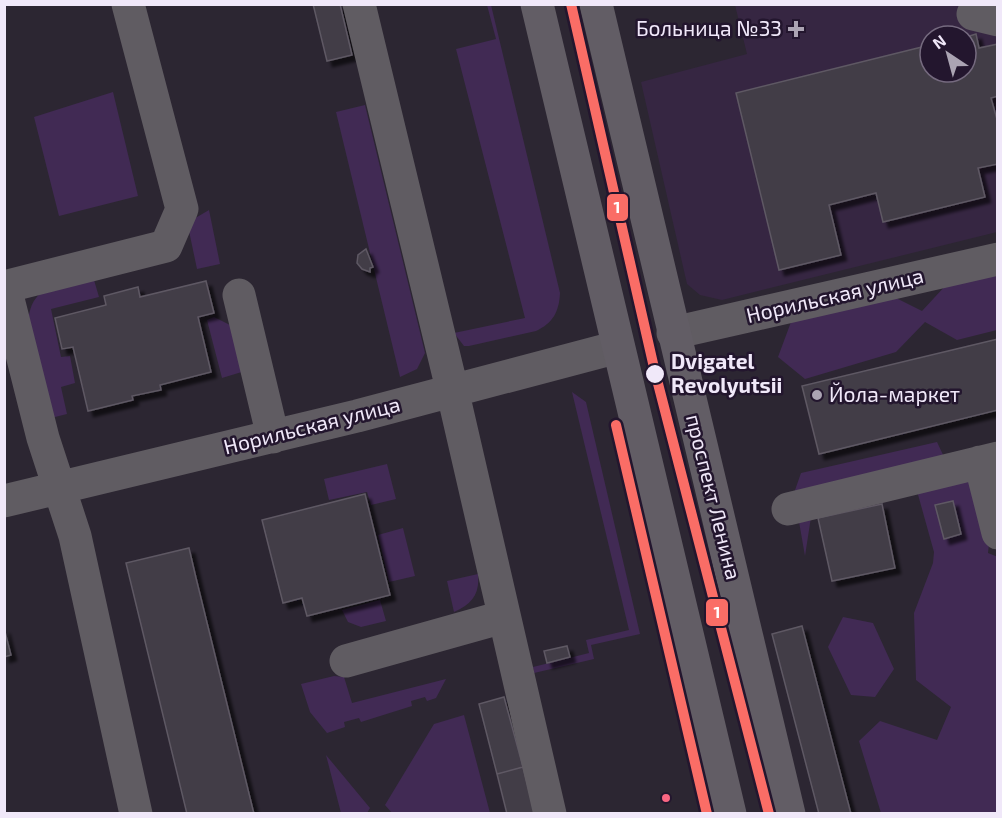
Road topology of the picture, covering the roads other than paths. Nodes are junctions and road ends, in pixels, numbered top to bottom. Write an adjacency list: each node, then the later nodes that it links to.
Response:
1 (128, 4): 6 (street)
2 (359, 4): 10 (street)
3 (537, 4): 9 (main road)
4 (596, 4): 8 (main road, проспект Ленина)
5 (998, 259): 8 (street, Норильская улица)
6 (5, 287): 13 (street)
7 (239, 295): 11 (street)
8 (674, 333): 22 (main road, проспект Ленина)
9 (618, 347): 10 (street, Норильская улица); 21 (main road)
10 (452, 389): 11 (street, Норильская улица); 17 (street)
11 (273, 437): 13 (street, Норильская улица)
12 (989, 460): 15 (street); 16 (street)
13 (61, 488): 14 (street, Норильская улица); 19 (street)
14 (4, 501)
15 (788, 508)
16 (998, 533)
17 (503, 617): 18 (street); 20 (street)
18 (346, 661)
19 (136, 813)
20 (550, 813)
21 (730, 813)
22 (789, 813)

